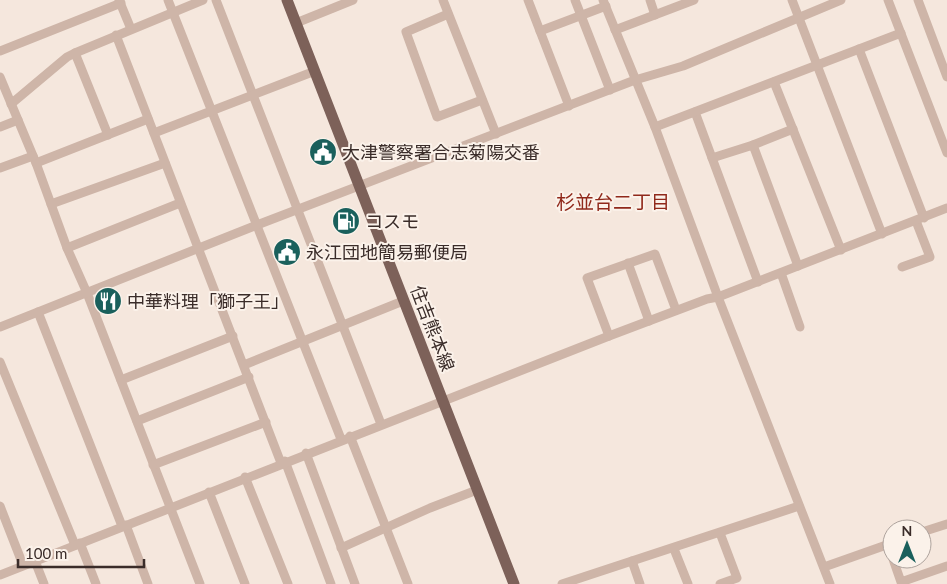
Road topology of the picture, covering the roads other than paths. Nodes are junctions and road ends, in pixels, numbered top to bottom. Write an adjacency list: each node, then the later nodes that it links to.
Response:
1 (168, 0): 17 (street)
2 (203, 0): 17 (street)
3 (216, 0): 38 (street)
4 (287, 0): 22 (main road, 住吉熊本線)
5 (352, 0): 22 (street)
6 (444, 0): 18 (street)
7 (528, 0): 25 (street)
8 (574, 0): 19 (street)
9 (650, 0): 20 (street)
10 (694, 0): 20 (street)
11 (792, 0): 21 (street)
12 (841, 0): 21 (street)
13 (888, 0): 26 (street)
14 (918, 0): 33 (street)
15 (120, 1): 23 (street); 29 (street)
16 (605, 3): 19 (street); 24 (street)
17 (172, 12): 23 (street); 42 (street)
18 (448, 14): 39 (street); 39 (street)
19 (580, 15): 25 (street); 37 (street)
20 (655, 15): 24 (street)
21 (798, 17): 31 (street); 34 (street)
22 (296, 23): 32 (main road, 住吉熊本線)
23 (131, 29): 27 (street)
24 (615, 30): 34 (street)
25 (540, 31): 41 (street)
26 (901, 33): 28 (street); 53 (street)
27 (116, 35): 30 (street); 44 (street)
28 (859, 50): 31 (street); 63 (street)
29 (0, 51)
30 (75, 53): 40 (street); 51 (street)
31 (816, 67): 36 (street); 65 (street)
32 (315, 71): 38 (street); 58 (main road, 住吉熊本線)
33 (947, 78)
34 (635, 80): 37 (street); 47 (street)
35 (1, 81): 40 (street)
36 (774, 82): 43 (street); 48 (street)
37 (610, 90): 41 (street)
38 (253, 95): 42 (street); 62 (street)
39 (482, 100): 50 (street)
40 (11, 104): 45 (street)
41 (569, 106): 50 (street)
42 (212, 110): 49 (street); 64 (street)
43 (695, 112): 47 (street); 54 (street)
44 (148, 119): 49 (street); 51 (street)
45 (18, 120): 46 (street); 55 (street)
46 (0, 127)
47 (655, 127): 75 (street)
48 (793, 129): 52 (street); 68 (street)
49 (154, 133): 56 (street)
50 (496, 134): 58 (street)
51 (108, 135): 55 (street)
52 (753, 146): 54 (street); 70 (street)
53 (947, 153)
54 (712, 158): 73 (street)
55 (34, 160): 57 (street); 60 (street)
56 (165, 163): 59 (street); 60 (street)
57 (0, 168)
58 (359, 187): 62 (street); 76 (main road, 住吉熊本線)
59 (180, 203): 66 (street); 67 (street)
60 (51, 204): 66 (street)
61 (947, 208): 63 (street)
62 (298, 210): 64 (street); 80 (street)
63 (920, 219): 65 (street); 71 (street)
64 (257, 225): 67 (street); 85 (street)
65 (882, 234): 68 (street)
66 (67, 248): 74 (street)
67 (198, 249): 74 (street); 83 (street)
68 (841, 250): 70 (street)
69 (628, 263): 77 (street); 79 (street); 84 (street)
70 (798, 266): 72 (street)
71 (902, 267)
72 (780, 273): 73 (street); 82 (street)
73 (758, 282): 75 (street)
74 (87, 293): 78 (street); 89 (street)
75 (718, 297): 77 (street); 102 (street)
76 (403, 301): 80 (street); 90 (main road, 住吉熊本線)
77 (676, 310): 79 (street)
78 (38, 312): 81 (street); 105 (street)
79 (649, 321): 84 (street)
80 (343, 326): 85 (street); 93 (street)
81 (0, 327)
82 (800, 327)
83 (233, 336): 87 (street); 89 (street)
84 (609, 336): 90 (street)
85 (302, 342): 87 (street); 94 (street)
86 (0, 362): 109 (street)
87 (244, 365): 88 (street)
88 (249, 377): 91 (street); 92 (street)
89 (121, 380): 91 (street)
90 (443, 401): 93 (street); 99 (main road, 住吉熊本線)
91 (137, 422): 97 (street)
92 (266, 422): 96 (street); 97 (street)
93 (380, 424): 94 (street)
94 (345, 438): 95 (street); 106 (street)
95 (306, 453): 96 (street); 111 (street)
96 (283, 462): 98 (street); 127 (street)
97 (153, 464): 103 (street)
98 (245, 477): 100 (street); 126 (street)
99 (477, 490): 106 (street); 130 (main road, 住吉熊本線)
100 (209, 492): 103 (street); 125 (street)
101 (0, 506): 115 (street)
102 (800, 506): 108 (street); 117 (street)
103 (170, 507): 105 (street); 124 (street)
104 (947, 524): 107 (street)
105 (124, 525): 109 (street); 123 (street)
106 (385, 528): 111 (street); 129 (street)
107 (932, 529)
108 (720, 533): 112 (street); 134 (street)
109 (77, 544): 113 (street); 122 (street)
110 (882, 547): 117 (street)
111 (342, 548): 128 (street)
112 (674, 548): 114 (street); 133 (street)
113 (35, 560): 115 (street); 121 (street)
114 (632, 561): 120 (street); 132 (street)
115 (23, 565): 119 (street)
116 (947, 566): 118 (street)
117 (824, 567): 135 (street)
118 (896, 569)
119 (0, 574)
120 (581, 581): 131 (street)
121 (44, 584)
122 (96, 584)
123 (148, 584)
124 (200, 584)
125 (245, 584)
126 (288, 584)
127 (331, 584)
128 (355, 584)
129 (408, 584)
130 (514, 584)
131 (562, 584)
132 (640, 584)
133 (688, 584)
134 (720, 584)
135 (830, 584)

